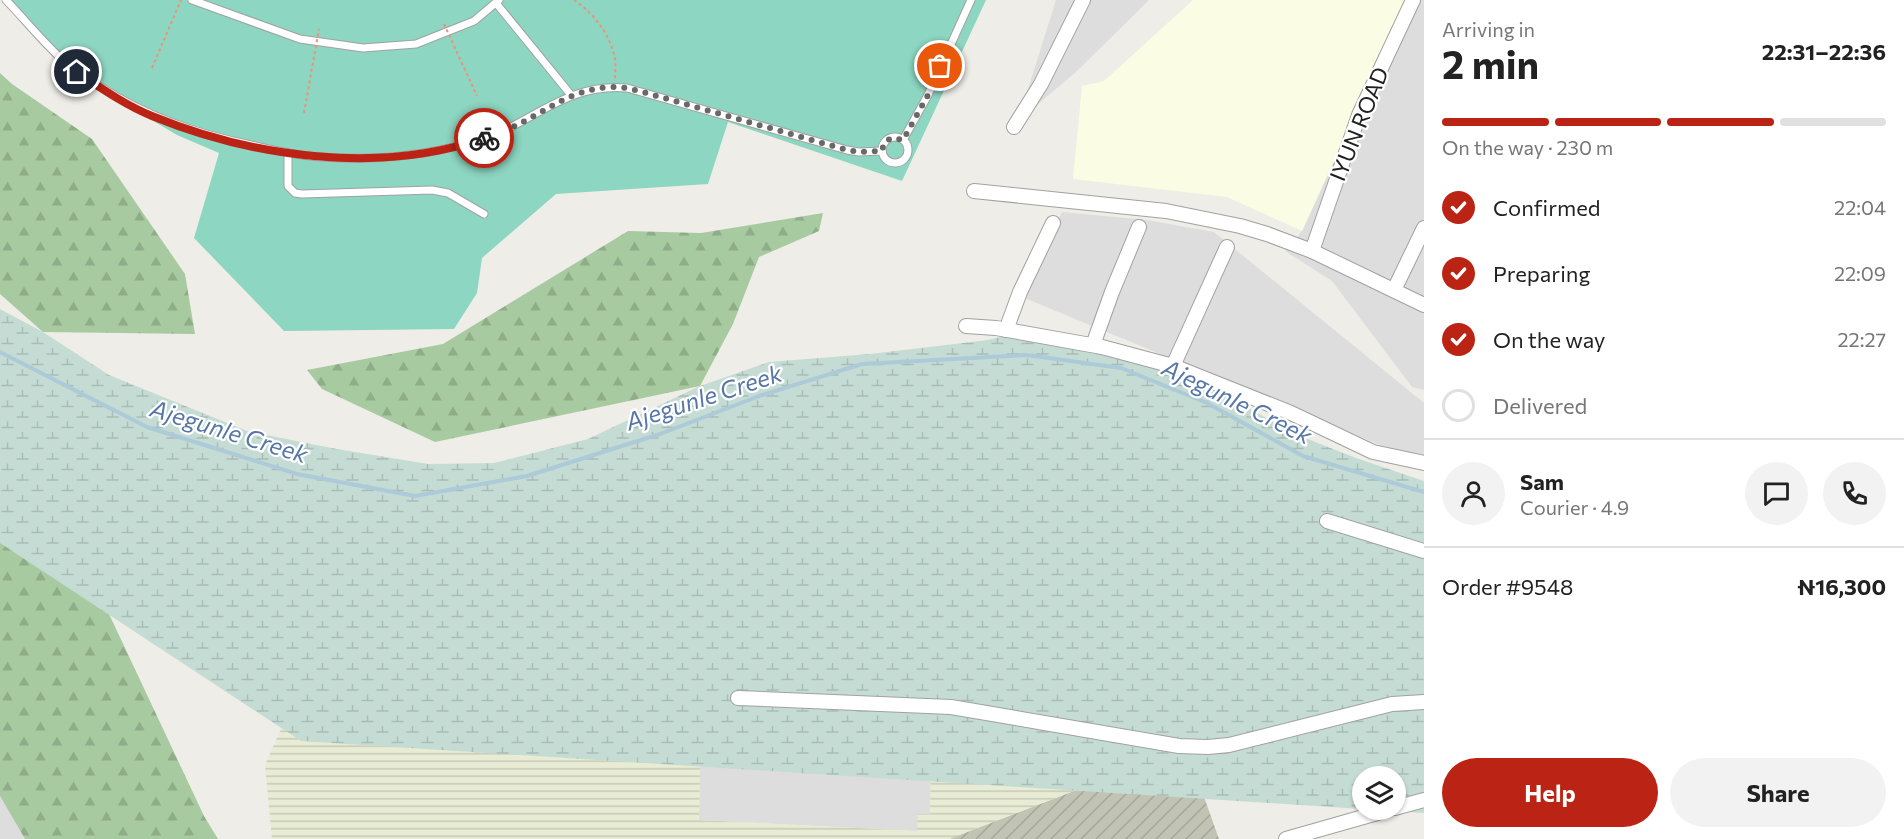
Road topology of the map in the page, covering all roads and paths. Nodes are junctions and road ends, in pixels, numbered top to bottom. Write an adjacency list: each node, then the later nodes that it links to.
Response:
1 (6, 0): 19 (lane)
2 (181, 0): 11 (path)
3 (192, 0): 8 (lane)
4 (574, 0): 12 (path)
5 (971, 0): 17 (lane)
6 (1083, 0): 16 (street)
7 (1413, 0): 26 (street, IYUN ROAD)
8 (498, 1): 13 (lane)
9 (444, 24): 14 (path, bridge)
10 (319, 29): 15 (path, bridge)
11 (152, 68)
12 (615, 87): 13 (lane); 18 (lane)
13 (572, 95): 19 (lane)
14 (477, 96)
15 (304, 112)
16 (1014, 127)
17 (903, 140): 18 (lane); 18 (lane)
18 (882, 151)
19 (288, 153): 21 (lane)
20 (974, 191): 26 (street)
21 (484, 214)
22 (1053, 223): 30 (street)
23 (1139, 227): 31 (street)
24 (1424, 228): 27 (street)
25 (1227, 247): 32 (street)
26 (1312, 251): 27 (street)
27 (1394, 290): 28 (street)
28 (1424, 305)
29 (966, 326): 30 (street)
30 (1006, 330): 31 (street)
31 (1093, 345): 32 (street)
32 (1173, 366): 33 (street)
33 (1424, 463)
34 (1327, 521): 35 (street)
35 (1424, 551)
36 (738, 698): 37 (street)
37 (1424, 702)
38 (1424, 800): 39 (street)
39 (1406, 805)
40 (1353, 820): 41 (street)
41 (1286, 839)

